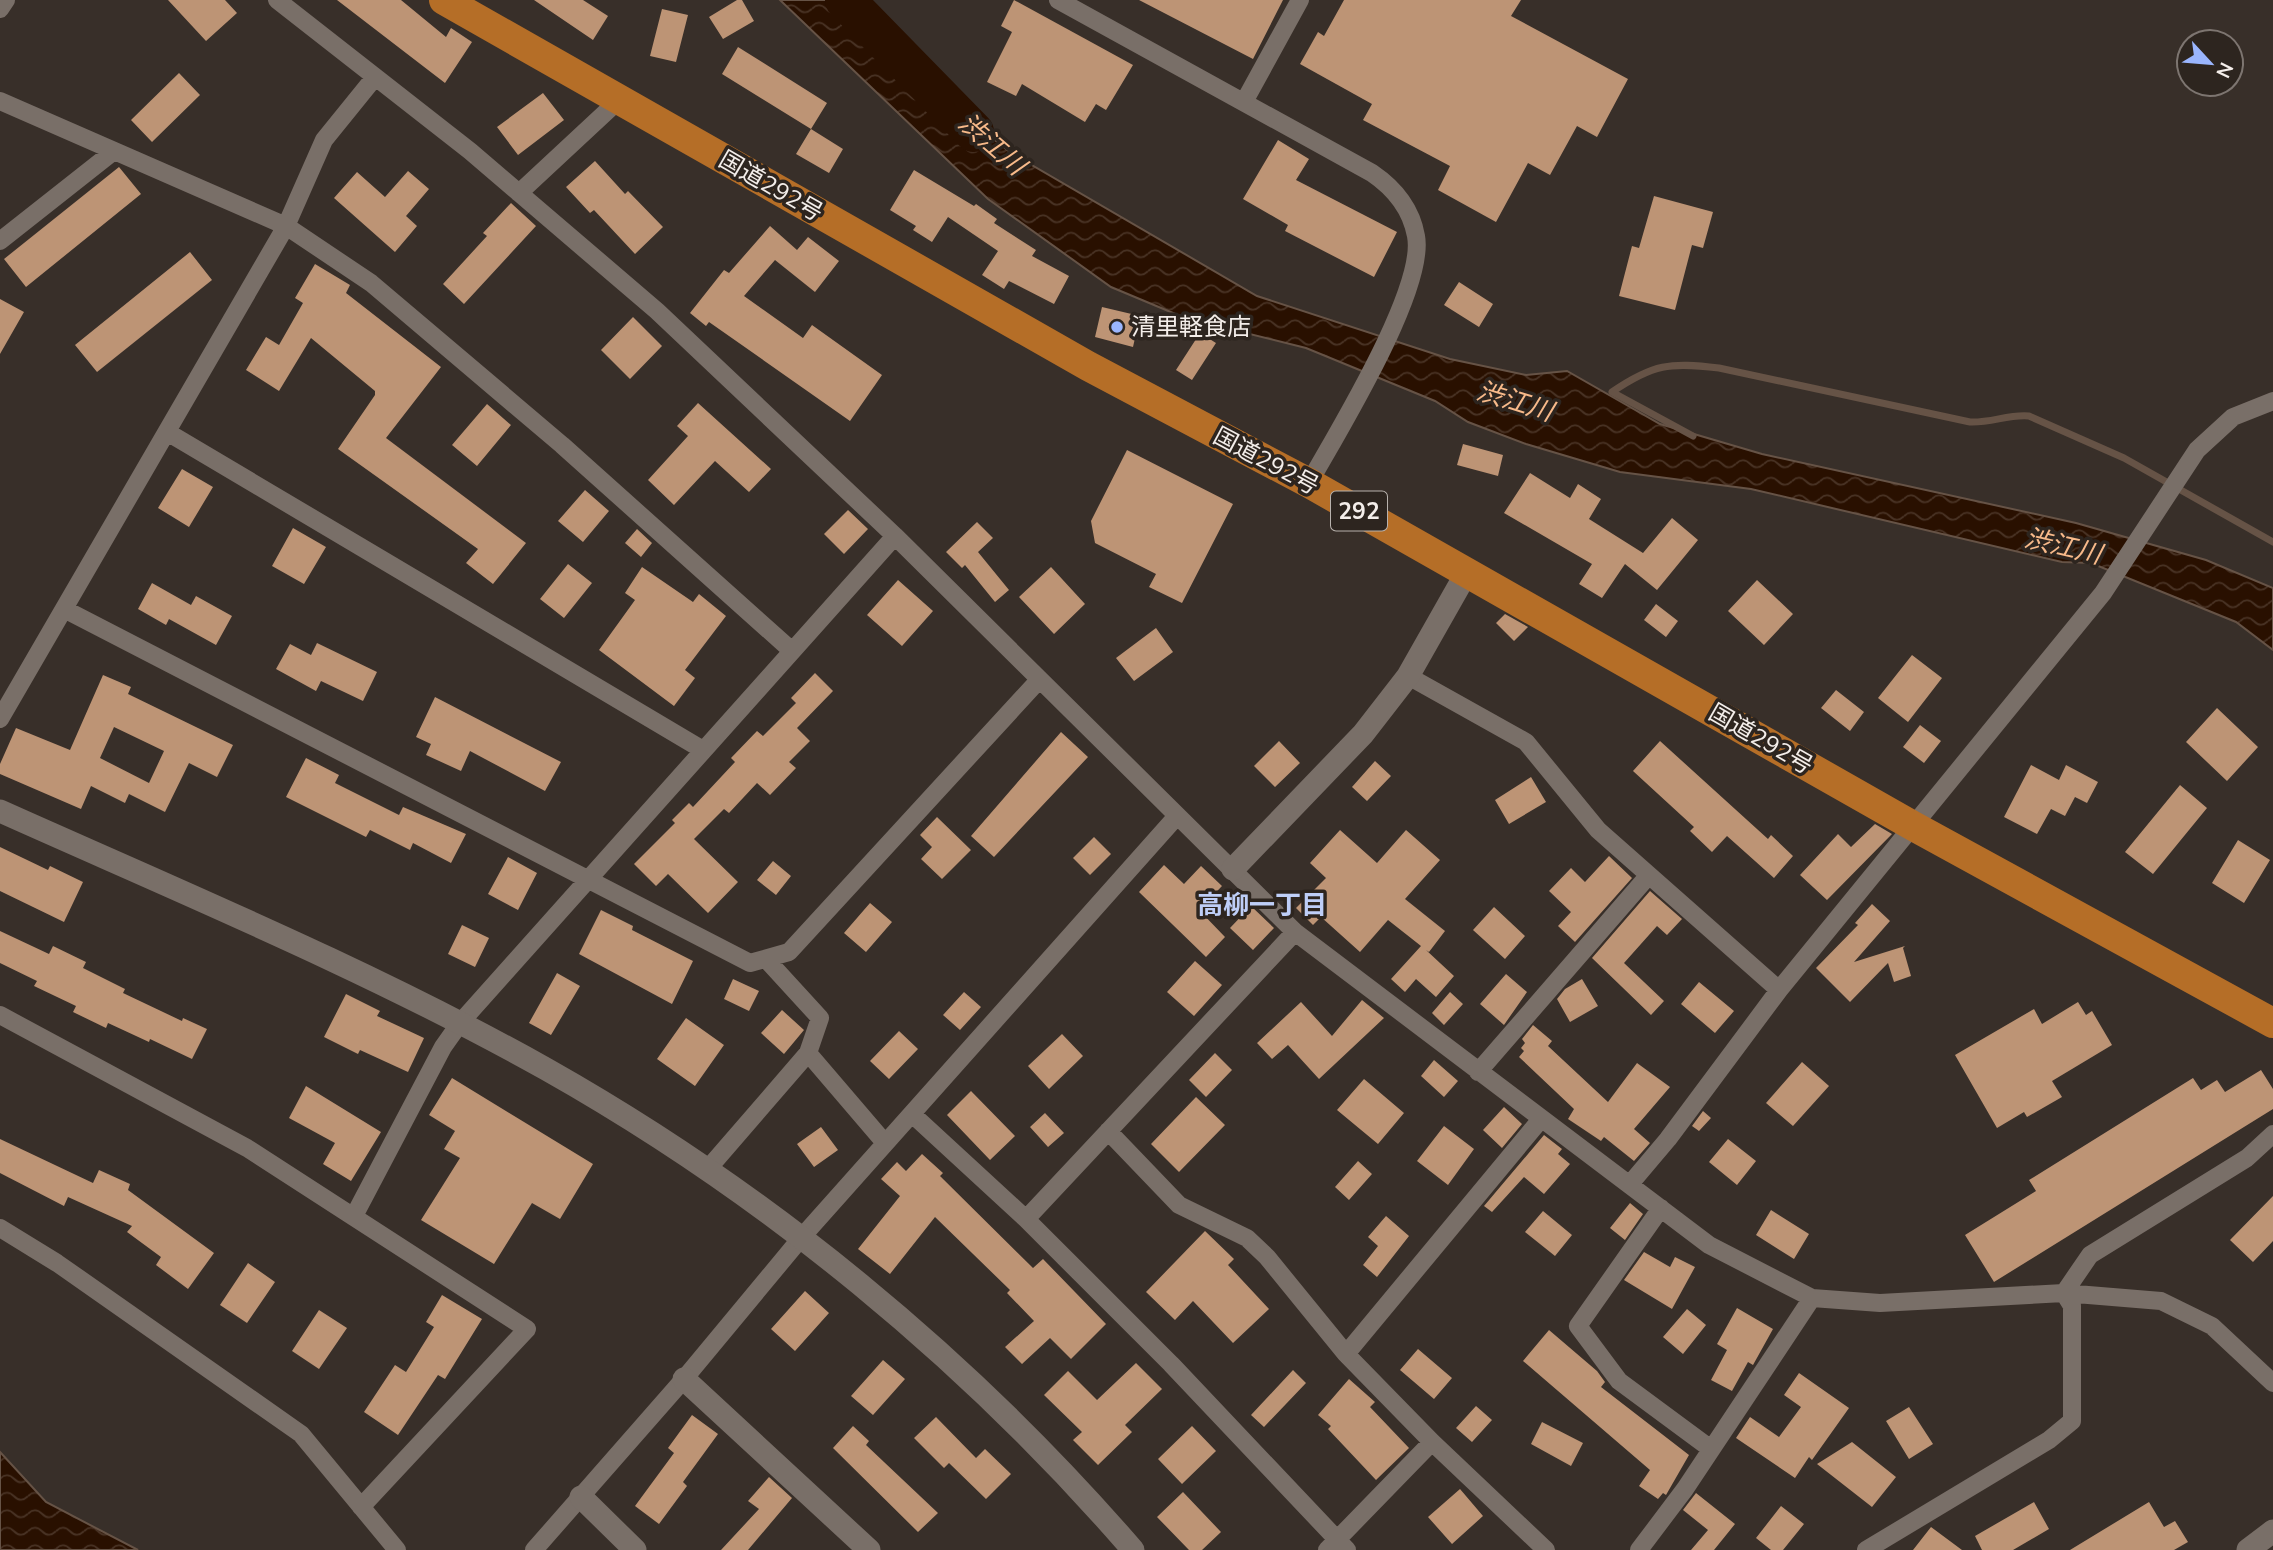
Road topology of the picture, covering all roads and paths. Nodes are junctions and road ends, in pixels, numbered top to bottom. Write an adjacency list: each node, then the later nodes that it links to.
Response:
1 (6, 0): 6 (street)
2 (277, 0): 7 (street)
3 (444, 0): 8 (highway, 国道292号 / 292)
4 (1058, 0): 10 (street)
5 (1300, 0): 10 (street)
6 (0, 9)
7 (376, 77): 12 (street); 13 (street)
8 (619, 100): 12 (street); 17 (highway, 国道292号 / 292)
9 (0, 101): 11 (street)
10 (1244, 102): 17 (street)
11 (114, 150): 13 (street); 14 (street)
12 (519, 193): 18 (street)
13 (286, 226): 16 (street); 21 (street)
14 (0, 241)
15 (2273, 401): 28 (street)
16 (167, 432): 20 (street); 25 (street)
17 (1309, 483): 19 (highway, 国道292号 / 292)
18 (895, 537): 21 (street); 23 (street)
19 (1467, 572): 22 (street); 28 (highway, 国道292号 / 292)
20 (64, 610): 24 (street); 31 (street)
21 (791, 650): 25 (street)
22 (1408, 676): 29 (street); 30 (street)
23 (1040, 680): 27 (street); 33 (street)
24 (0, 719)
25 (703, 750): 31 (street)
26 (0, 811): 36 (street)
27 (1177, 816): 29 (street); 40 (street)
28 (1915, 827): 34 (street); 37 (highway, 国道292号 / 292)
29 (1233, 869): 32 (street)
30 (1649, 875): 34 (street); 39 (street)
31 (588, 879): 33 (street); 36 (street)
32 (1295, 932): 39 (street); 42 (street)
33 (766, 959): 38 (street)
34 (1779, 990): 46 (street)
35 (0, 1015): 48 (street)
36 (460, 1023): 45 (street); 48 (street)
37 (2273, 1023)
38 (808, 1053): 44 (street); 45 (street)
39 (1478, 1072): 41 (street)
40 (912, 1114): 44 (street); 49 (street)
41 (1541, 1119): 46 (street); 54 (street)
42 (1108, 1131): 49 (street); 54 (street)
43 (2273, 1134): 52 (street)
44 (885, 1143): 51 (street)
45 (706, 1171): 51 (street)
46 (1630, 1185): 47 (street)
47 (1661, 1208): 53 (street); 58 (street)
48 (354, 1216): 60 (street)
49 (1026, 1219): 62 (street)
50 (0, 1228): 60 (street)
51 (801, 1238): 55 (street); 67 (street)
52 (2064, 1293): 53 (street); 56 (street); 70 (street)
53 (1812, 1298): 58 (street)
54 (1346, 1354): 57 (street)
55 (684, 1379): 59 (street); 66 (street)
56 (2273, 1383)
57 (1432, 1442): 62 (street); 68 (street)
58 (1711, 1449): 69 (street)
59 (581, 1497): 64 (street); 65 (street)
60 (361, 1507): 63 (street)
61 (2273, 1531): 71 (street)
62 (1337, 1547)
63 (397, 1550)
64 (534, 1550)
65 (635, 1550)
66 (869, 1550)
67 (1133, 1550)
68 (1546, 1550)
69 (1639, 1550)
70 (1866, 1550)
71 (2248, 1550)

